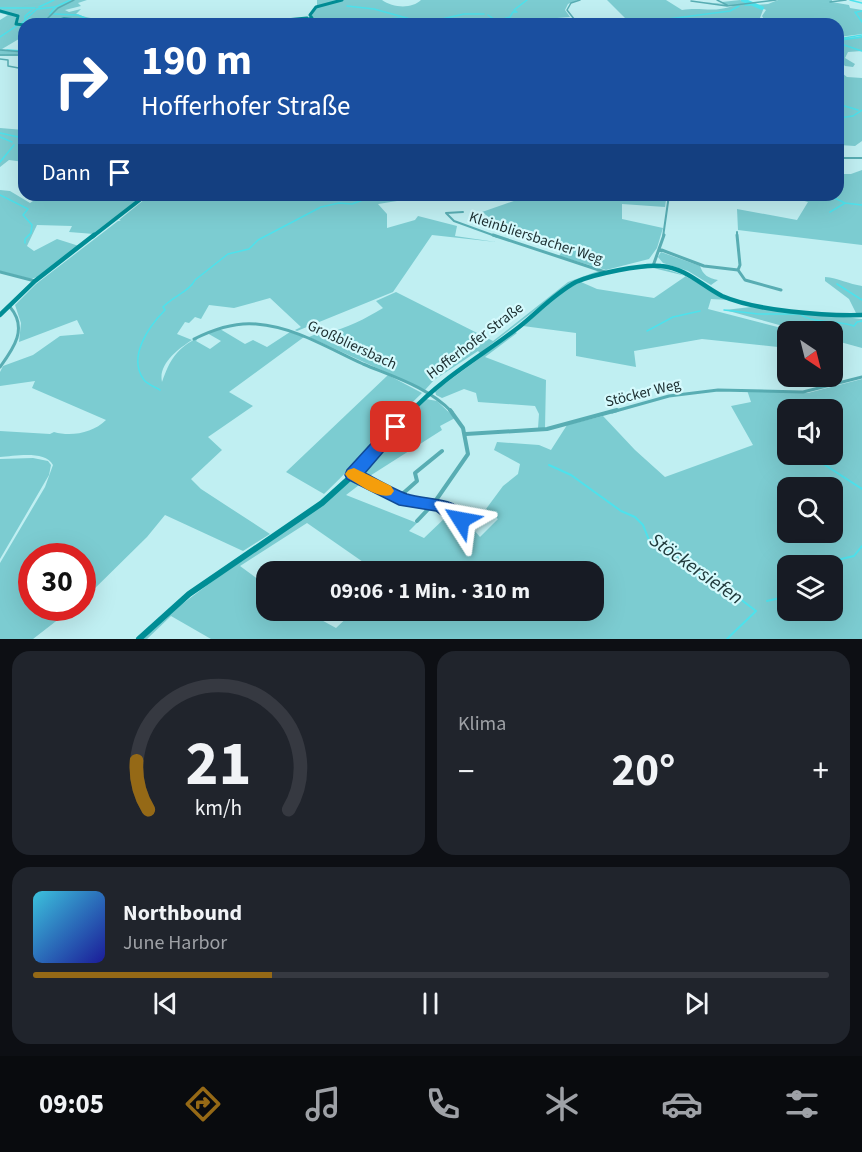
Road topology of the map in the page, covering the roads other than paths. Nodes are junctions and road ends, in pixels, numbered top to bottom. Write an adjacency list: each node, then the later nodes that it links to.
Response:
1 (74, 0): 13 (street)
2 (342, 0): 14 (street)
3 (580, 0): 15 (street)
4 (717, 0): 11 (street)
5 (761, 0): 10 (street)
6 (776, 0): 10 (street)
7 (846, 0): 9 (street)
8 (691, 1): 11 (street)
9 (830, 2)
10 (768, 3): 11 (street)
11 (731, 6)
12 (0, 11): 16 (street)
13 (48, 18)
14 (308, 18)
15 (573, 18)
16 (18, 24)
17 (0, 50): 18 (street)
18 (18, 53)
19 (18, 55): 20 (street)
20 (0, 57): 21 (street)
21 (18, 68)
22 (844, 158): 23 (street)
23 (862, 158)
24 (138, 201): 33 (street)
25 (668, 201): 28 (street)
26 (463, 212): 32 (street, Kleinbliersbacher Weg)
27 (737, 232): 30 (street)
28 (659, 249): 29 (street); 30 (street)
29 (653, 266): 32 (street, Hofferhofer Straße); 37 (street, Hofferhofer Straße)
30 (738, 270): 34 (street)
31 (0, 272): 33 (street)
32 (607, 273): 41 (street, Hofferhofer Straße)
33 (35, 281): 35 (street)
34 (781, 290)
35 (10, 307): 36 (street); 39 (street)
36 (0, 315)
37 (862, 315)
38 (194, 339): 41 (street, Großbliersbach)
39 (0, 367)
40 (862, 377): 42 (street, Stöcker Weg)
41 (428, 393): 42 (street, Großbliersbach); 44 (street, Hofferhofer Straße)
42 (466, 434): 46 (street)
43 (442, 451): 45 (street)
44 (353, 475): 45 (street); 49 (street, Hofferhofer Straße)
45 (399, 497): 46 (street)
46 (434, 503): 47 (street); 48 (street)
47 (461, 520)
48 (417, 521)
49 (139, 639)

